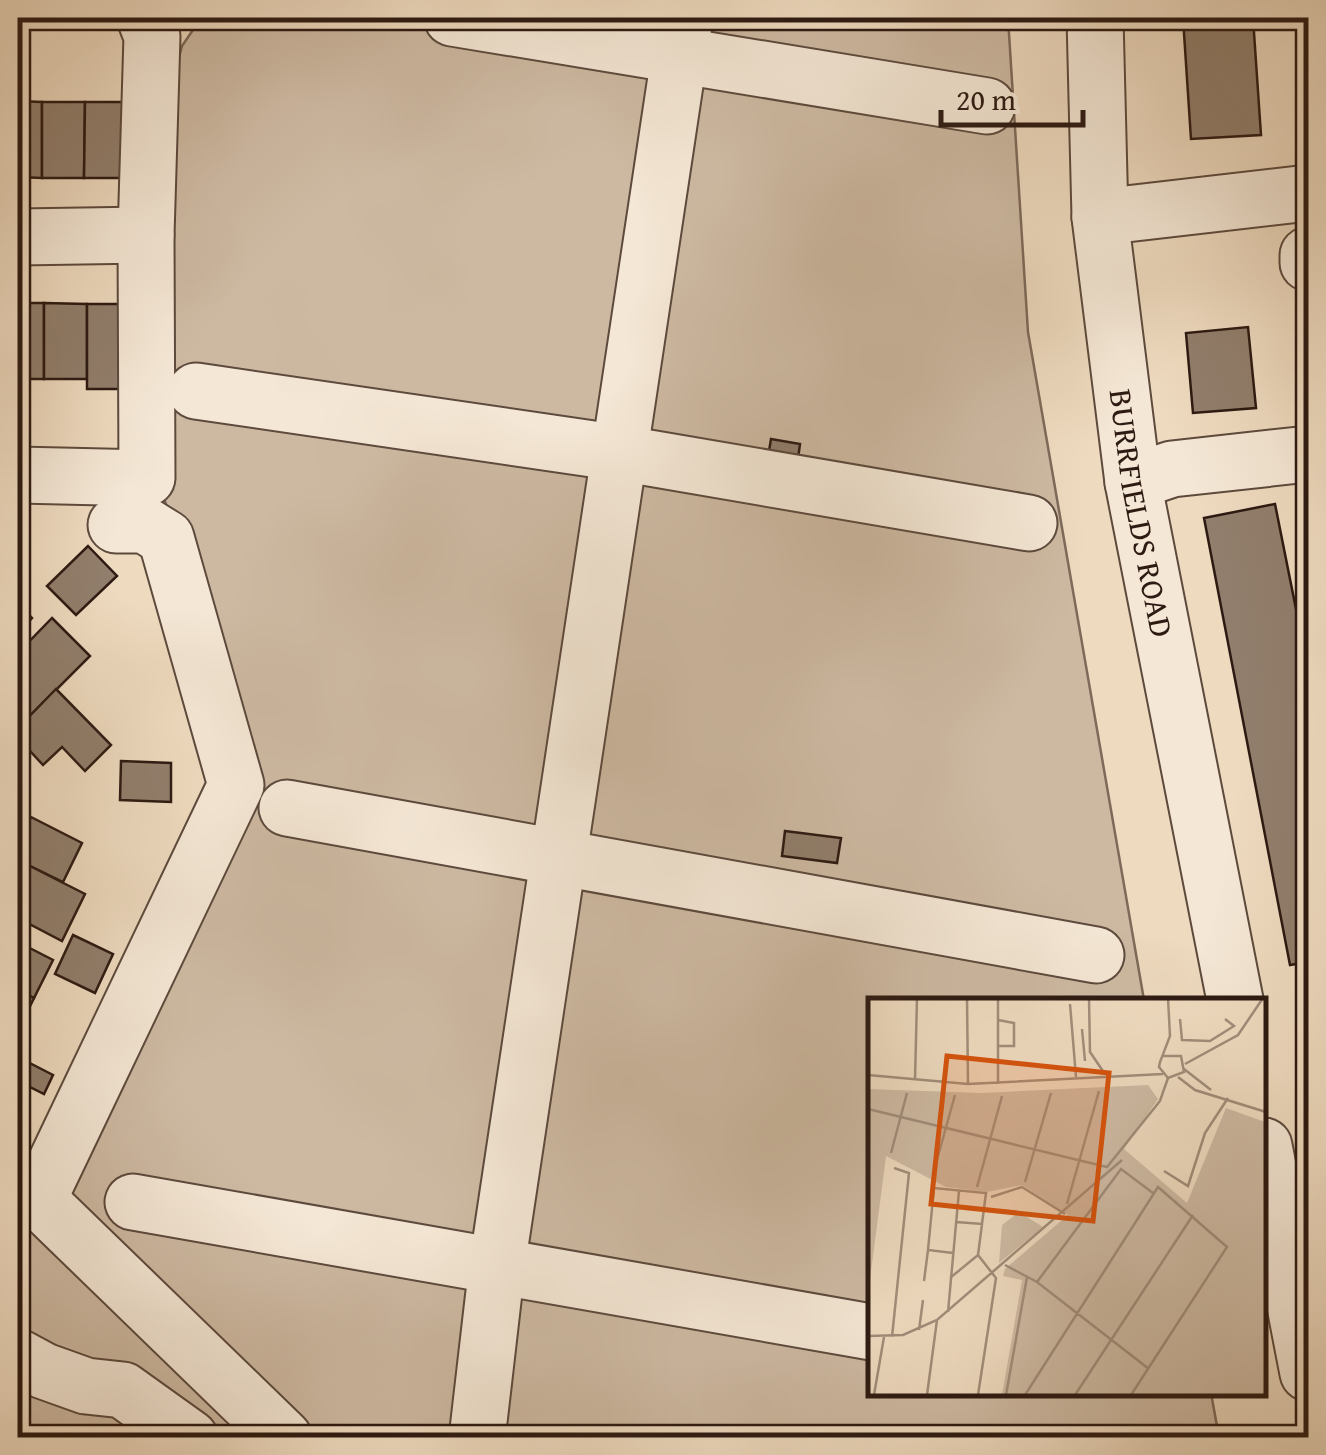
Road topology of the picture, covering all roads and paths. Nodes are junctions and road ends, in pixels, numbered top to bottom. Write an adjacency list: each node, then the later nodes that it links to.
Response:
1 (145, 18): 8 (street)
2 (452, 18): 4 (street)
3 (1095, 18): 7 (street, BURRFIELDS ROAD)
4 (682, 37): 5 (street); 13 (street)
5 (987, 106)
6 (1308, 193): 7 (street)
7 (1100, 217): 16 (street, BURRFIELDS ROAD)
8 (146, 236): 9 (street); 15 (street)
9 (18, 238)
10 (1308, 255): 11 (street)
11 (1308, 263)
12 (196, 391): 13 (street)
13 (620, 452): 17 (street); 20 (street)
14 (1308, 454): 16 (street)
15 (18, 475)
16 (1133, 482): 22 (street, BURRFIELDS ROAD)
17 (1030, 523)
18 (116, 524): 24 (street)
19 (287, 808): 20 (street)
20 (559, 857): 21 (street); 26 (street)
21 (1096, 955)
22 (1235, 998)
23 (1280, 1158): 29 (street)
24 (28, 1190): 31 (street)
25 (133, 1202): 26 (street)
26 (497, 1266): 27 (street); 32 (street)
27 (868, 1331)
28 (18, 1357): 30 (street)
29 (1308, 1373)
30 (190, 1438)
31 (284, 1438)
32 (480, 1438)

